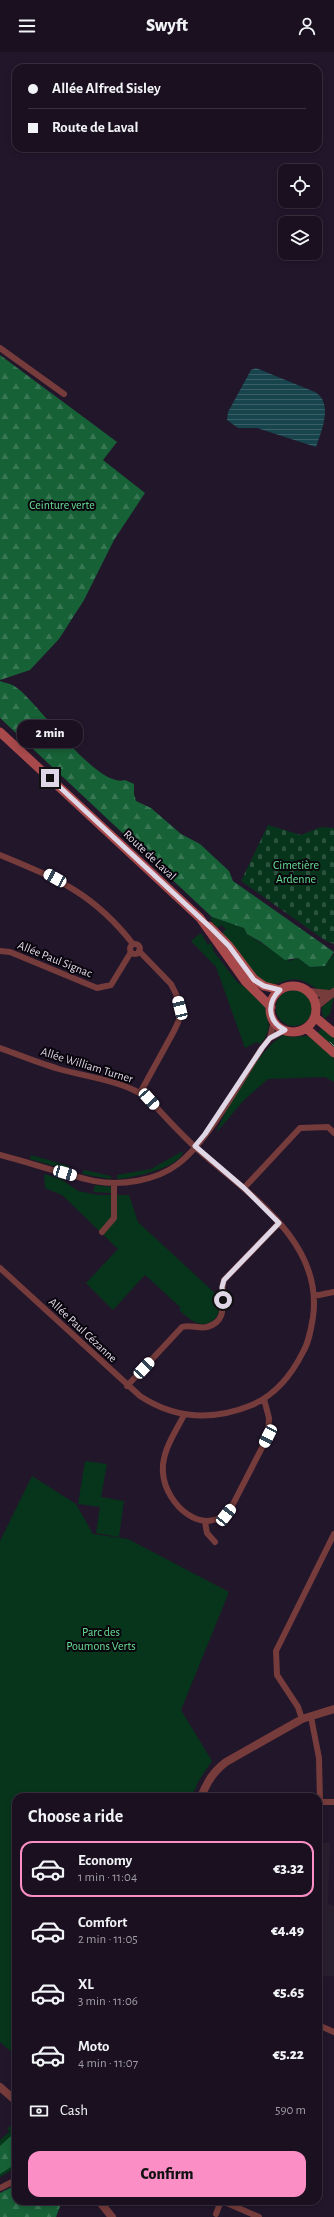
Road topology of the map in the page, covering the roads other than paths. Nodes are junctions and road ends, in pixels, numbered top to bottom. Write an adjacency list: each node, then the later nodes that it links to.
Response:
1 (0, 348): 2 (street)
2 (64, 394)
3 (0, 732): 5 (main road, Route de Laval)
4 (0, 855): 6 (street)
5 (200, 918): 10 (main road); 14 (main road, Route de Laval)
6 (133, 944): 8 (street); 9 (street)
7 (0, 951): 9 (street, Allée Paul Signac)
8 (139, 951): 9 (street); 23 (street)
9 (131, 952)
10 (280, 990): 11 (main road); 14 (main road)
11 (309, 992): 12 (street); 13 (main road)
12 (331, 993): 13 (street)
13 (316, 1006): 15 (main road)
14 (270, 1007): 16 (main road)
15 (315, 1017): 17 (main road); 19 (main road)
16 (274, 1021): 18 (main road); 20 (street)
17 (306, 1028): 18 (main road); 22 (main road)
18 (285, 1030): 20 (street)
19 (334, 1033)
20 (270, 1038): 25 (street)
21 (0, 1048): 23 (street, Allée William Turner)
22 (334, 1053)
23 (140, 1093): 25 (street, Allée William Turner)
24 (334, 1133): 28 (street)
25 (195, 1146): 27 (street); 28 (street, Allée Paul Cézanne)
26 (0, 1154): 27 (street)
27 (114, 1183): 30 (street)
28 (244, 1188): 29 (street, Allée Paul Cézanne)
29 (279, 1223): 33 (street, Allée Paul Cézanne); 34 (street)
30 (102, 1232)
31 (0, 1268): 34 (street, Allée Paul Cézanne)
32 (334, 1292): 33 (street)
33 (314, 1296): 35 (street, Allée Paul Cézanne)
34 (127, 1386): 36 (street, Allée Paul Cézanne)
35 (264, 1399): 36 (street, Allée Paul Cézanne); 37 (street)
36 (184, 1415): 37 (street)
37 (205, 1522): 39 (street)
38 (334, 1534): 42 (street)
39 (215, 1542)
40 (334, 1709): 41 (street)
41 (311, 1717): 42 (street); 44 (street)
42 (302, 1719): 43 (street)
43 (202, 1793)
44 (320, 1793)
45 (322, 1802): 46 (street)
46 (334, 1802)
47 (322, 2027): 48 (street)
48 (334, 2032)
49 (0, 2087): 50 (street)
50 (12, 2098)
51 (12, 2182): 52 (street)
52 (0, 2188)
53 (102, 2205): 57 (street)
54 (219, 2205): 56 (street)
55 (230, 2205): 58 (street)
56 (216, 2214)
57 (112, 2217)
58 (259, 2217)

